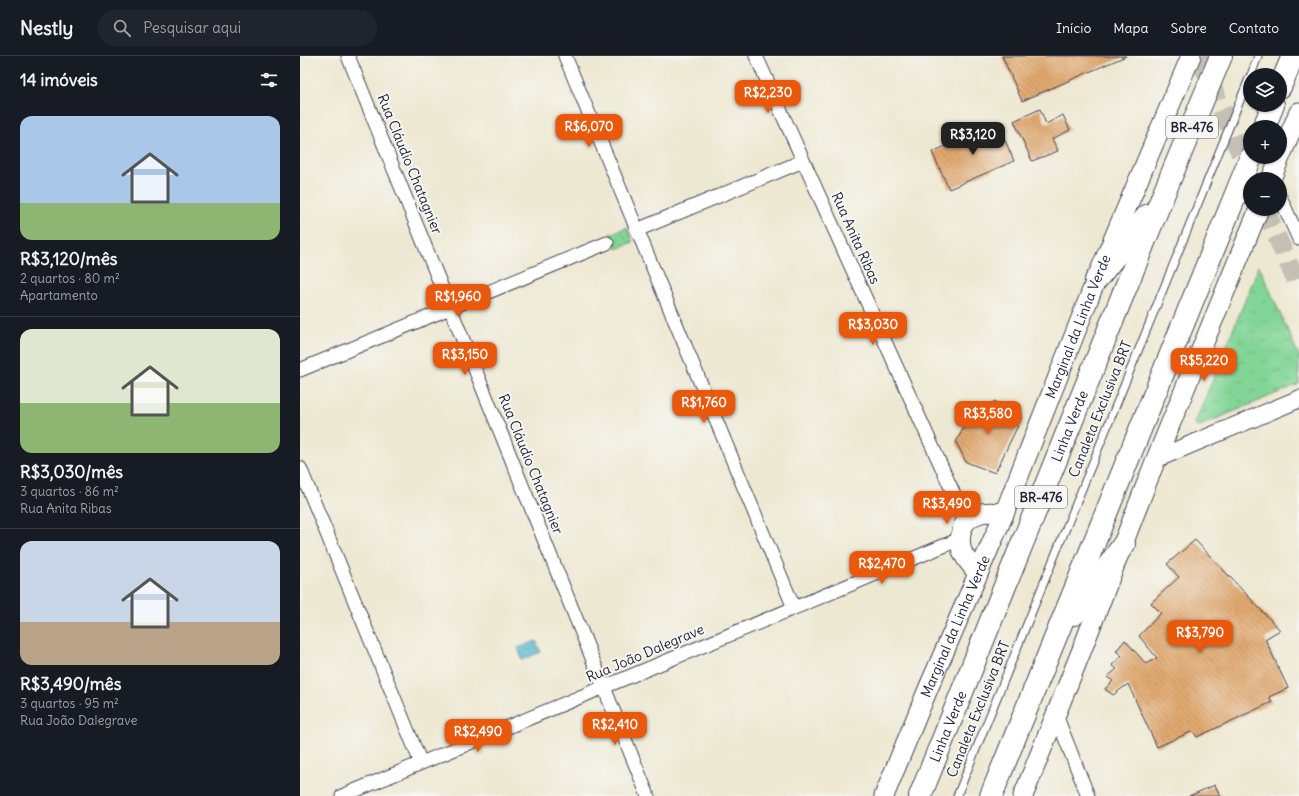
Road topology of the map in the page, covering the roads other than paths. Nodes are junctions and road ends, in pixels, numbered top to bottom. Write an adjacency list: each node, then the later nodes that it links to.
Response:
1 (348, 56): 22 (street, Rua Cláudio Chatagnier)
2 (565, 56): 18 (street)
3 (756, 56): 12 (street, Rua Anita Ribas)
4 (1191, 56): 21 (main road, Marginal da Linha Verde)
5 (1221, 56): 15 (highway, Linha Verde / BR-476)
6 (1258, 56): 8 (lane, Canaleta Exclusiva BRT)
7 (1293, 56): 9 (highway)
8 (1253, 68)
9 (1287, 70)
10 (1243, 93): 41 (lane, Canaleta Exclusiva BRT)
11 (1299, 112): 14 (main road)
12 (803, 161): 18 (street); 28 (street, Rua Anita Ribas)
13 (1248, 164): 33 (highway)
14 (1274, 172)
15 (1162, 198): 21 (highway); 40 (highway, Linha Verde / BR-476)
16 (1287, 213): 19 (street)
17 (1256, 216): 25 (main road)
18 (637, 230): 32 (street)
19 (1299, 240)
20 (607, 243): 22 (street)
21 (1096, 280): 27 (main road, Marginal da Linha Verde)
22 (450, 307): 23 (street); 34 (street, Rua Cláudio Chatagnier)
23 (300, 370)
24 (1299, 399): 25 (street)
25 (1156, 459): 30 (main road)
26 (300, 468): 36 (street)
27 (1004, 514): 28 (main road); 31 (main road, Marginal da Linha Verde)
28 (966, 521): 29 (main road)
29 (960, 539): 31 (main road); 32 (street, Rua João Dalegrave)
30 (1124, 544): 33 (highway); 35 (main road)
31 (978, 574): 39 (main road, Marginal da Linha Verde)
32 (794, 608): 34 (street, Rua João Dalegrave)
33 (1052, 644): 42 (highway)
34 (604, 687): 36 (street, Rua João Dalegrave); 38 (street, Rua Cláudio Chatagnier)
35 (1056, 715): 43 (main road); 44 (street)
36 (421, 763): 37 (street, Rua João Dalegrave)
37 (342, 796)
38 (648, 796)
39 (884, 796)
40 (920, 796)
41 (957, 796)
42 (992, 796)
43 (1023, 796)
44 (1088, 796)

